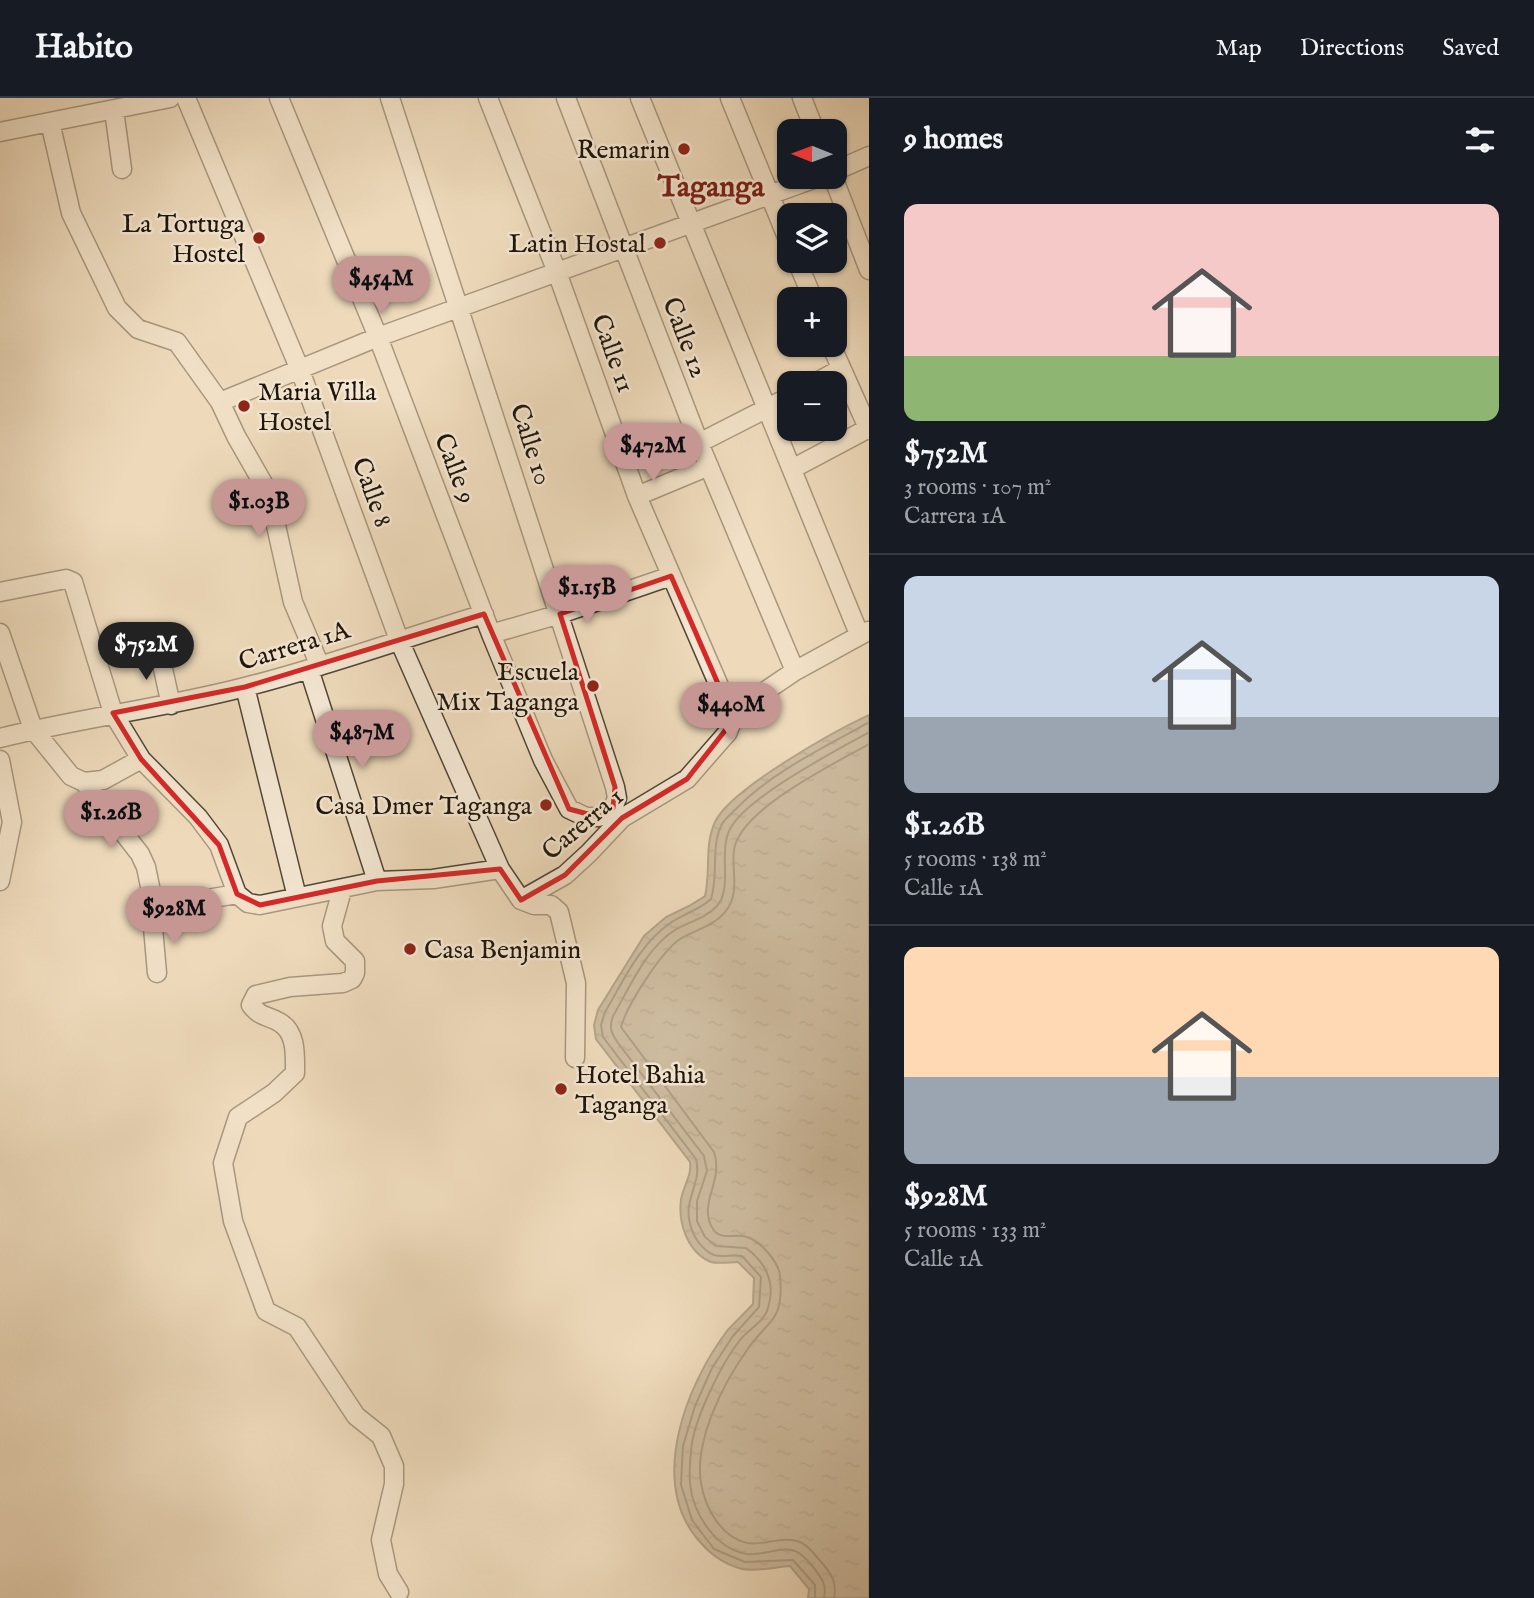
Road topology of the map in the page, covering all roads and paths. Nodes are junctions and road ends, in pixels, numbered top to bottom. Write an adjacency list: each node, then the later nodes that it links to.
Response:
1 (170, 98): 10 (street)
2 (186, 98): 29 (street, Calle 8)
3 (279, 98): 26 (street, Calle 9)
4 (390, 98): 25 (street, Calle 10)
5 (488, 98): 24 (street, Calle 11)
6 (566, 98): 22 (street, Calle 12)
7 (640, 98): 21 (street)
8 (730, 98): 19 (street)
9 (802, 98): 11 (street)
10 (114, 110): 12 (street); 16 (street)
11 (810, 119)
12 (50, 122): 13 (street); 31 (street)
13 (0, 132)
14 (869, 156): 15 (street)
15 (847, 166)
16 (122, 169)
17 (784, 189): 19 (street)
18 (838, 189): 23 (street)
19 (769, 194): 20 (street); 21 (street)
20 (777, 213)
21 (691, 222): 22 (street); 33 (street)
22 (623, 248): 24 (street); 35 (street, Calle 12)
23 (869, 270)
24 (558, 272): 25 (street); 38 (street, Calle 11)
25 (459, 309): 26 (street); 42 (street, Calle 10)
26 (378, 337): 29 (street); 41 (street, Calle 9)
27 (836, 357): 28 (street)
28 (841, 369): 30 (street); 34 (street)
29 (300, 370): 31 (street); 46 (street, Calle 8)
30 (837, 371)
31 (220, 402): 48 (street)
32 (777, 404): 33 (street)
33 (767, 409): 35 (street); 37 (street)
34 (869, 429): 37 (street)
35 (699, 443): 36 (street, Calle 12)
36 (709, 467): 38 (street); 49 (street, Calle 12)
37 (792, 469): 43 (street)
38 (637, 496): 39 (street, Calle 11)
39 (671, 576): 42 (street); 51 (street, Calle 11)
40 (0, 592): 53 (street)
41 (484, 614): 45 (street, Calle 9); 46 (street, Carrera 1A)
42 (560, 614): 45 (street); 60 (street, Calle 10)
43 (864, 632): 49 (street)
44 (0, 633): 55 (street)
45 (491, 634): 60 (street, Calle 9)
46 (399, 640): 48 (street, Carrera 1A); 61 (street, Calle 8)
47 (159, 651): 52 (street)
48 (315, 668): 50 (street, Carrera 1A); 63 (street)
49 (795, 671): 51 (street)
50 (245, 687): 52 (street, Carrera 1A); 65 (street)
51 (733, 702): 54 (street, Calle 11)
52 (172, 705): 53 (street, Carrera 1A)
53 (113, 713): 55 (street, Carrera 1A); 57 (street)
54 (731, 723): 67 (street, Carerra 1)
55 (33, 729): 56 (street, Carrera 1A); 59 (street)
56 (0, 737)
57 (141, 759): 59 (street); 66 (street)
58 (0, 760): 62 (street)
59 (84, 782): 68 (street)
60 (613, 808)
61 (500, 869): 63 (street); 67 (street, Calle 8)
62 (0, 881)
63 (377, 881): 64 (street)
64 (342, 890): 65 (street); 71 (street)
65 (297, 897): 66 (street)
66 (242, 898): 68 (street)
67 (521, 900): 70 (street)
68 (155, 911): 69 (street)
69 (157, 973)
70 (575, 1058)
71 (399, 1591)

